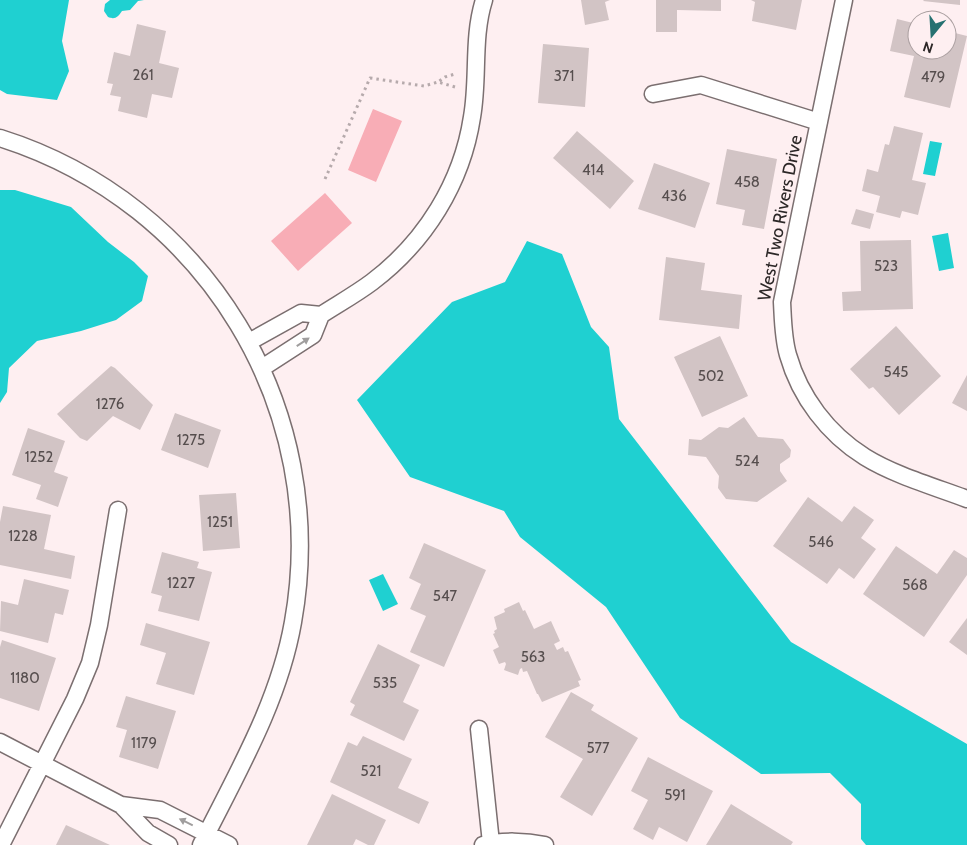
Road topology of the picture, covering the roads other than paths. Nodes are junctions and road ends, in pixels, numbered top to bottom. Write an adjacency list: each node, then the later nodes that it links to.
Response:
1 (484, 0): 6 (street)
2 (844, 0): 4 (street, West Two Rivers Drive)
3 (653, 94): 4 (street)
4 (819, 122): 9 (street, West Two Rivers Drive)
5 (0, 138): 7 (street)
6 (321, 315): 7 (street); 8 (street, one-way to 6)
7 (249, 342): 8 (street)
8 (262, 368): 15 (street)
9 (967, 499)
10 (118, 510): 13 (street)
11 (479, 728): 16 (street)
12 (0, 742): 13 (street)
13 (42, 764): 14 (street); 17 (street)
14 (121, 805): 15 (street, one-way to 14); 18 (street)
15 (204, 839): 19 (street)
16 (486, 844): 20 (street)
17 (0, 845)
18 (169, 845)
19 (229, 845)
20 (545, 845)

